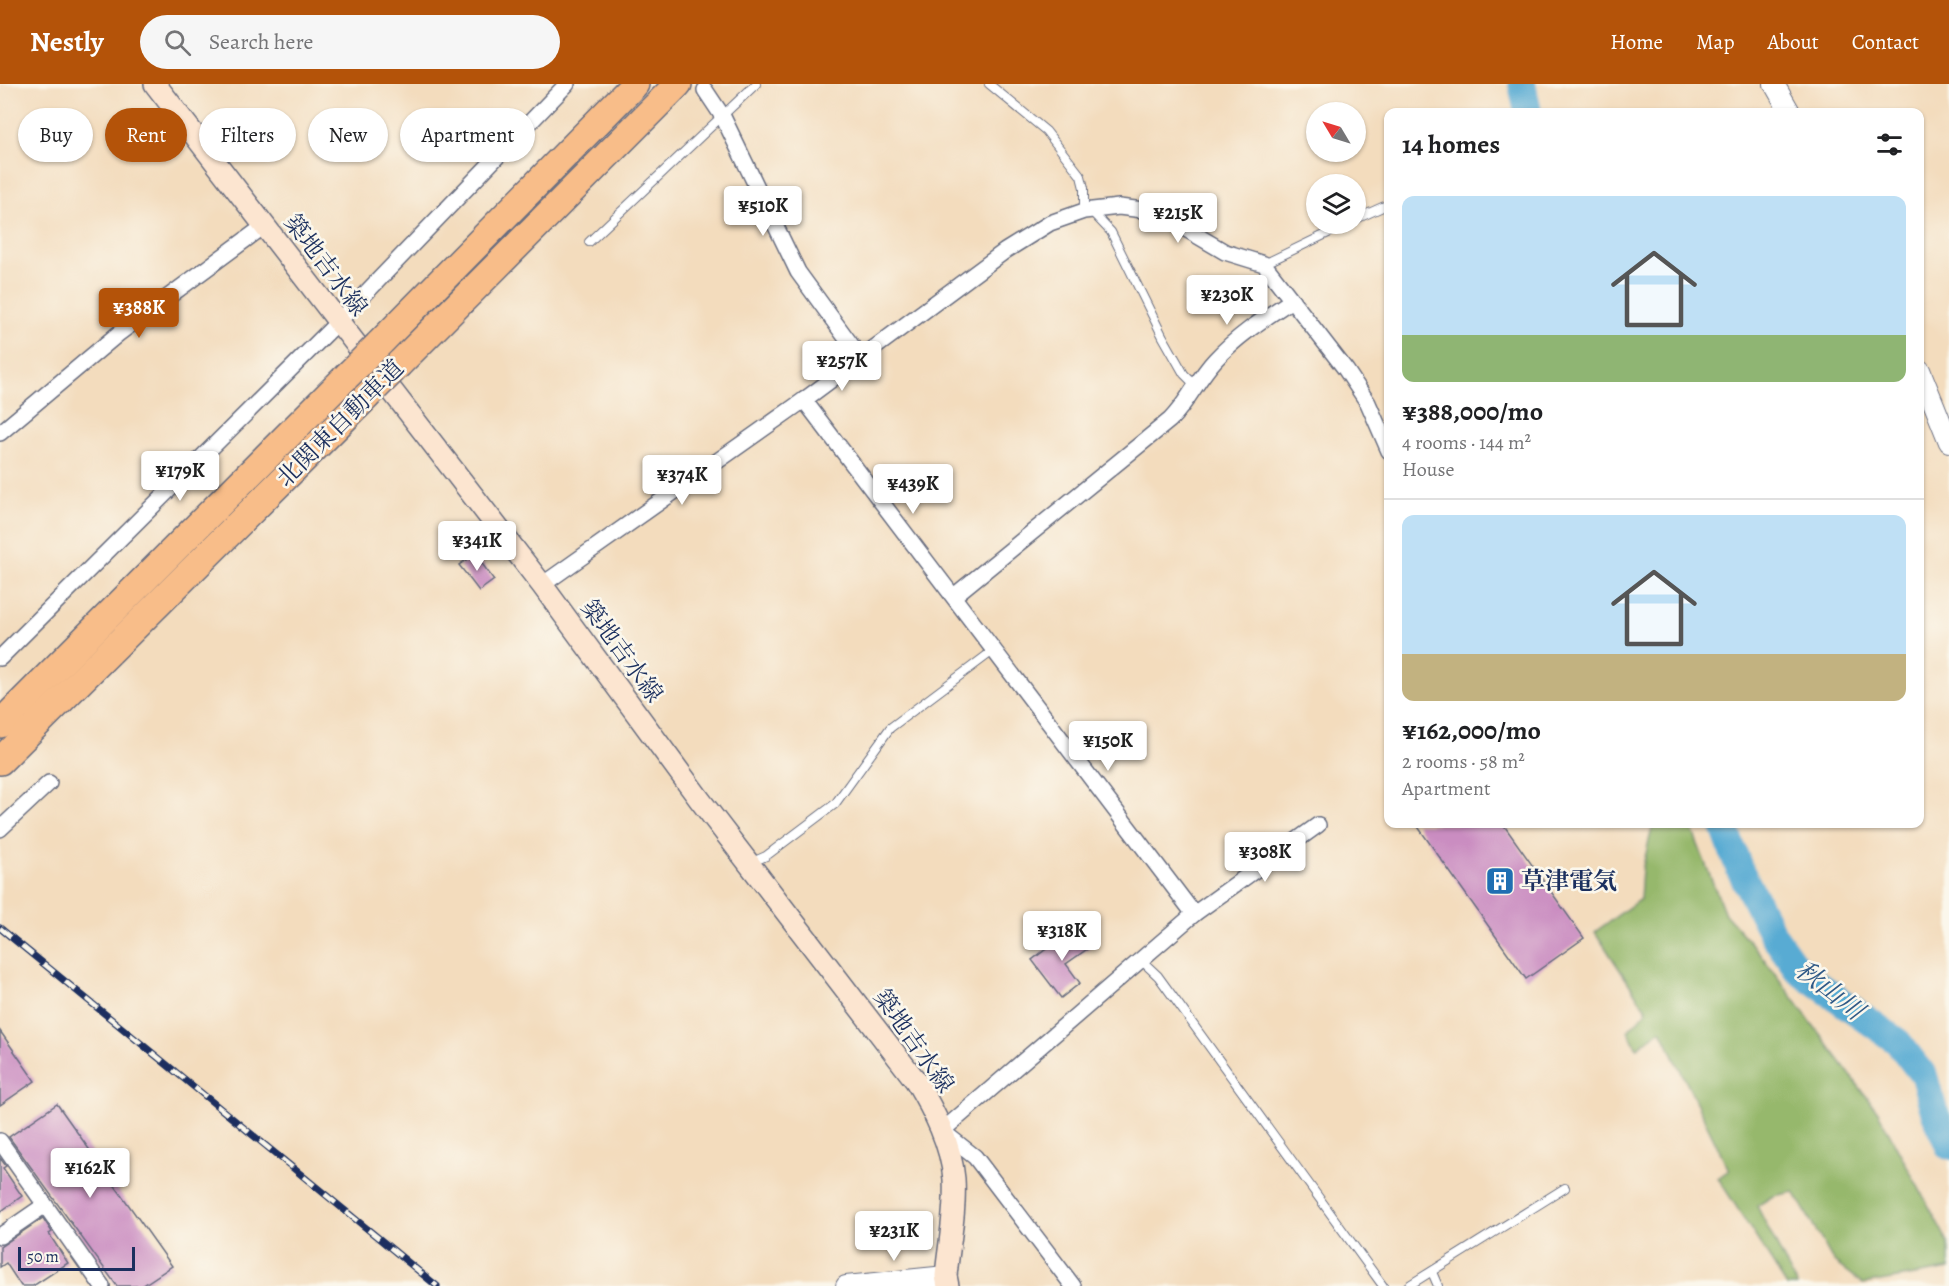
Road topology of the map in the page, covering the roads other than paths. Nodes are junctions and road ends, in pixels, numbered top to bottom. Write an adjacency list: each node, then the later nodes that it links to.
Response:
1 (567, 84): 19 (street)
2 (635, 84): 31 (highway, 北関東自動車道, bridge)
3 (678, 84): 32 (highway, 北関東自動車道, bridge)
4 (756, 84): 10 (lane)
5 (989, 84): 12 (lane)
6 (1774, 84): 9 (street)
7 (163, 87): 14 (main road, 築地吉水線)
8 (705, 90): 10 (street)
9 (1788, 108)
10 (723, 117): 16 (lane); 20 (street)
11 (1384, 206): 13 (lane)
12 (1087, 211): 17 (street); 20 (street); 22 (lane)
13 (1366, 214)
14 (264, 226): 19 (main road, 築地吉水線); 24 (street)
15 (1326, 234): 17 (lane)
16 (589, 242)
17 (1264, 264): 18 (street)
18 (1292, 300): 22 (street); 25 (street)
19 (337, 323): 27 (main road, 築地吉水線); 30 (street)
20 (860, 357): 23 (street)
21 (1924, 380): 26 (street)
22 (1196, 386): 28 (street)
23 (804, 400): 27 (street); 28 (street)
24 (0, 434)
25 (1384, 440)
26 (1949, 442)
27 (542, 585): 36 (main road, 築地吉水線)
28 (954, 596): 29 (street)
29 (994, 650): 36 (lane); 37 (street)
30 (0, 658)
31 (0, 724)
32 (0, 761)
33 (49, 783): 35 (street)
34 (1317, 825): 37 (street)
35 (0, 829)
36 (749, 864): 39 (main road, 築地吉水線)
37 (1194, 914): 38 (street)
38 (1141, 960): 39 (street); 49 (lane)
39 (942, 1131): 45 (main road, 築地吉水線); 48 (street)
40 (0, 1141): 42 (street)
41 (1565, 1188): 44 (lane)
42 (45, 1205): 43 (street); 46 (street)
43 (0, 1236)
44 (1432, 1272): 50 (lane); 51 (lane)
45 (947, 1281): 47 (street)
46 (102, 1286)
47 (846, 1286)
48 (1073, 1286)
49 (1383, 1286)
50 (1408, 1286)
51 (1438, 1286)

